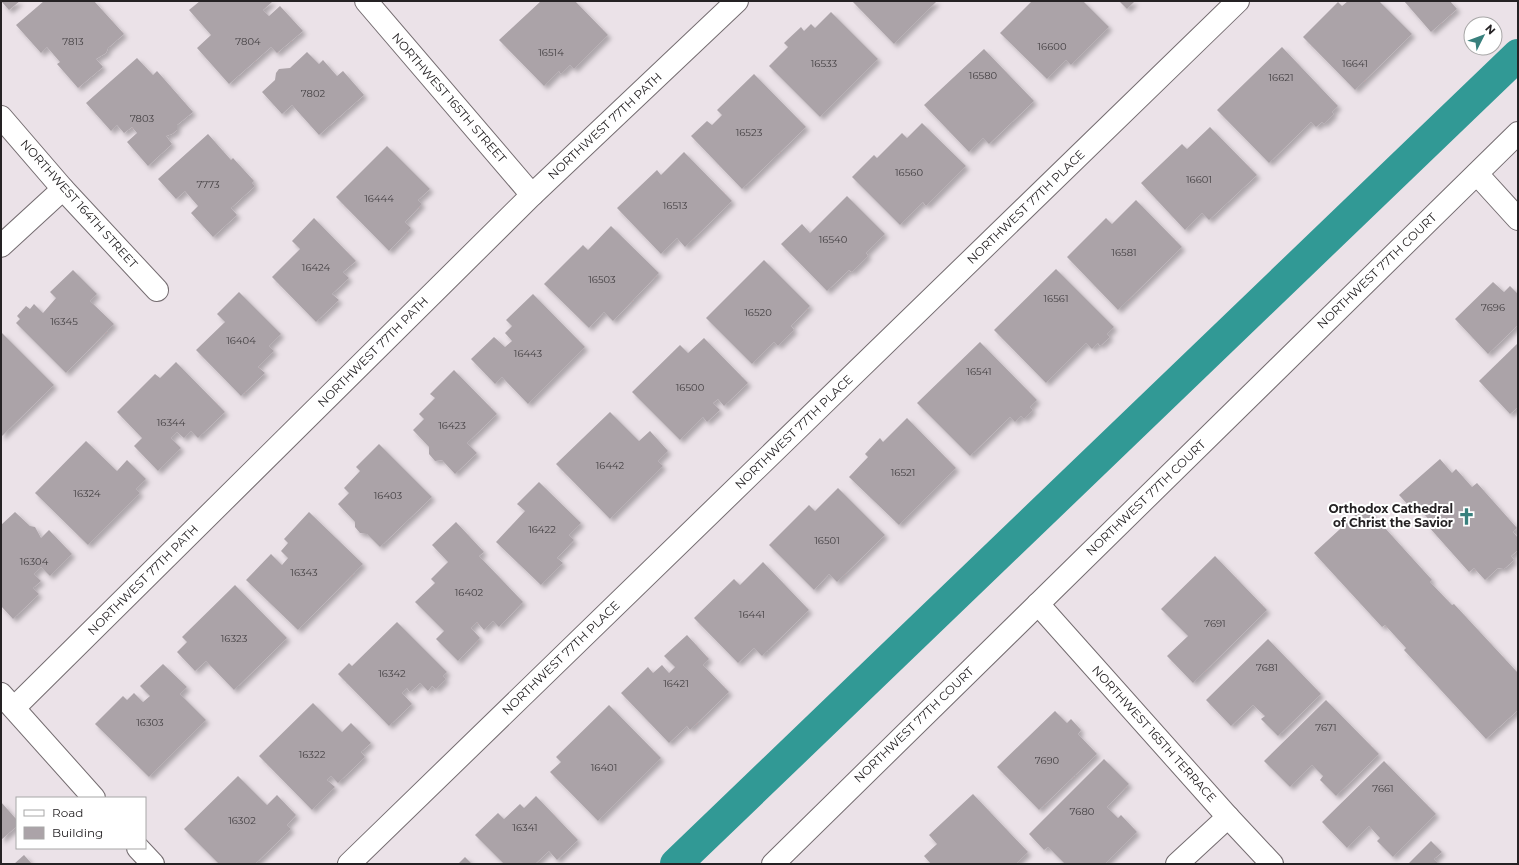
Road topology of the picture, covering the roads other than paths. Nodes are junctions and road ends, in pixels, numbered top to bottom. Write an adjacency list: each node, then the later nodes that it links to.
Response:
1 (366, 1): 8 (street, NORTHWEST 165TH STREET)
2 (737, 1): 8 (street, NORTHWEST 77TH PATH)
3 (1238, 1): 18 (street, NORTHWEST 77TH PLACE)
4 (1, 117): 7 (street, NORTHWEST 164TH STREET)
5 (1518, 133): 6 (street, NORTHWEST 77TH COURT)
6 (1476, 174): 9 (street); 12 (street, NORTHWEST 77TH COURT)
7 (63, 189): 10 (street); 11 (street, NORTHWEST 164TH STREET)
8 (532, 195): 13 (street, NORTHWEST 77TH PATH)
9 (1518, 219)
10 (1, 246)
11 (157, 290)
12 (1038, 604): 15 (street, NORTHWEST 165TH TERRACE); 19 (street, NORTHWEST 77TH COURT)
13 (7, 701): 14 (street)
14 (93, 797)
15 (1228, 817): 20 (street); 21 (street, NORTHWEST 165TH TERRACE)
16 (139, 849): 17 (street)
17 (153, 864)
18 (349, 864)
19 (773, 864)
20 (1177, 864)
21 (1272, 864)

